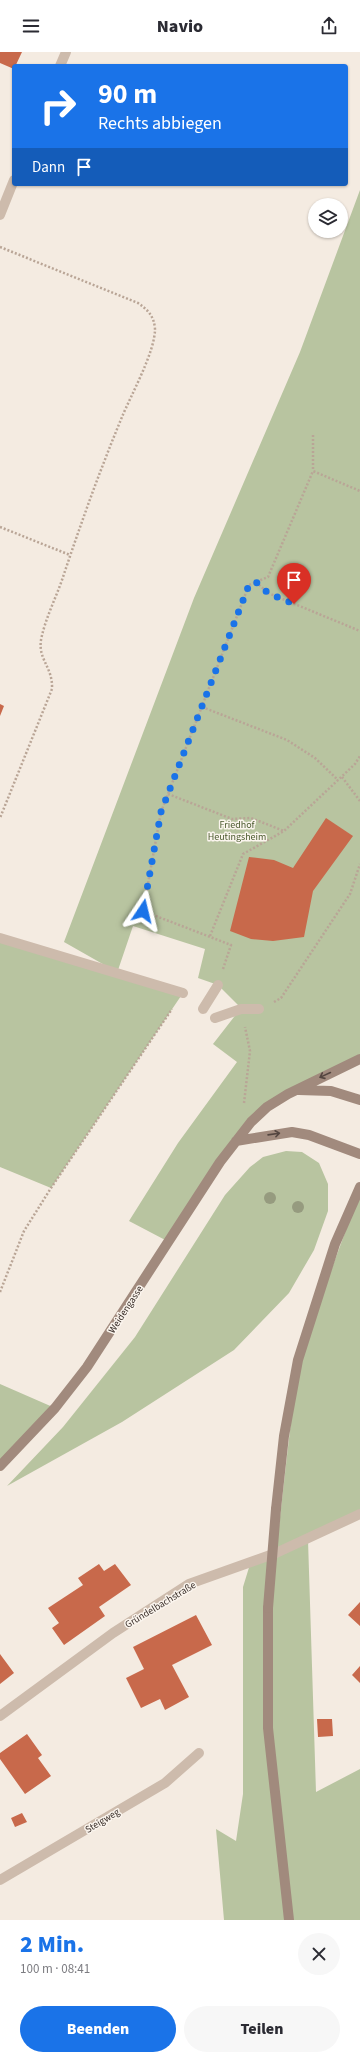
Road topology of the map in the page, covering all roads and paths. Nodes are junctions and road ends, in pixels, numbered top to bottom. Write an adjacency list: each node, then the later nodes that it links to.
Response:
1 (66, 52): 2 (street)
2 (61, 64)
3 (12, 185): 4 (street)
4 (0, 215)
5 (0, 247): 10 (path)
6 (313, 435): 7 (path)
7 (314, 470): 8 (path); 11 (path)
8 (360, 491)
9 (0, 527): 10 (path)
10 (70, 555): 19 (path)
11 (256, 582): 12 (path); 13 (path)
12 (360, 631)
13 (202, 707): 16 (path); 17 (path)
14 (360, 756): 15 (path)
15 (342, 776): 16 (path); 18 (path)
16 (338, 780): 20 (path)
17 (168, 794): 20 (path); 22 (path)
18 (360, 801)
19 (0, 818)
20 (284, 831): 22 (path)
21 (360, 864): 28 (path)
22 (210, 936): 24 (path)
23 (0, 938): 25 (street)
24 (218, 985): 27 (street)
25 (183, 993): 37 (path)
26 (241, 1008): 28 (street); 29 (street); 33 (path)
27 (203, 1009)
28 (259, 1009)
29 (215, 1018)
30 (360, 1059): 31 (street, Weidengasse, one-way to 31)
31 (296, 1090): 32 (street); 34 (street, Weidengasse)
32 (360, 1100)
33 (244, 1104)
34 (236, 1141): 35 (street, one-way to 35); 38 (street, Weidengasse)
35 (360, 1154)
36 (360, 1187): 43 (street, bridge)
37 (0, 1292)
38 (0, 1466)
39 (360, 1514): 40 (street, Gründelbachstraße)
40 (0, 1716)
41 (199, 1753): 42 (street, Steigweg)
42 (0, 1880)
43 (289, 1920)

